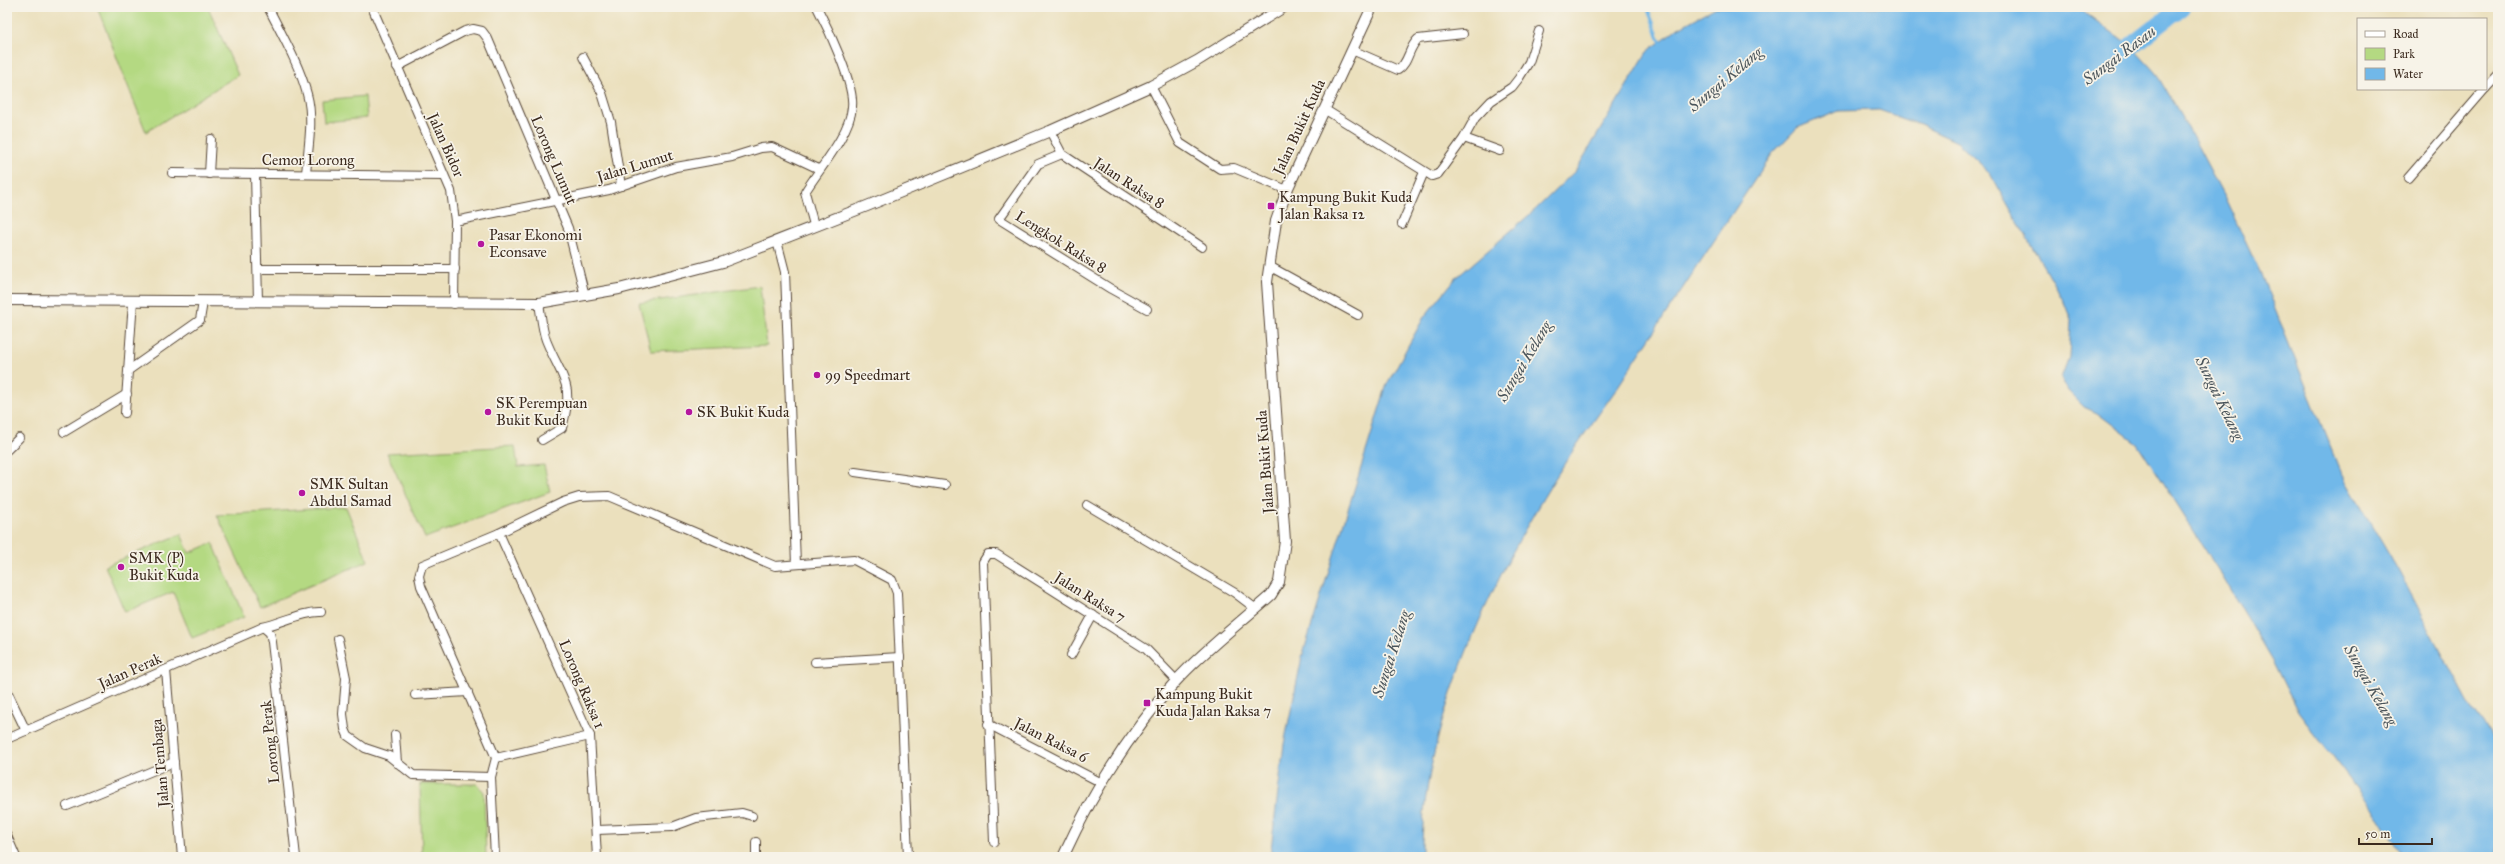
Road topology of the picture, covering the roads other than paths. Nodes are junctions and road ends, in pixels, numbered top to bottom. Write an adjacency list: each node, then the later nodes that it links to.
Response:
1 (268, 7): 26 (street)
2 (372, 7): 10 (street, Jalan Bidor)
3 (817, 7): 21 (street)
4 (1284, 7): 12 (street)
5 (1372, 7): 8 (street, Jalan Bukit Kuda)
6 (1539, 31): 17 (street)
7 (1463, 34): 8 (street)
8 (1352, 50): 15 (street, Jalan Bukit Kuda)
9 (583, 57): 29 (street)
10 (397, 67): 27 (street, Jalan Bidor); 31 (street, Lorong Lumut)
11 (2498, 75): 13 (street)
12 (1150, 86): 16 (street); 30 (street)
13 (2487, 88)
14 (2485, 90): 28 (street)
15 (1324, 109): 23 (street); 30 (street, Jalan Bukit Kuda)
16 (1050, 131): 20 (street, Jalan Raksa 8); 34 (street)
17 (1464, 138): 19 (street); 23 (street)
18 (211, 139): 24 (street)
19 (1500, 151)
20 (1062, 154): 36 (street, Jalan Raksa 8); 47 (street, Lengkok Raksa 8)
21 (819, 169): 29 (street, Jalan Lumut); 34 (street)
22 (172, 172): 24 (street, Cemor Lorong)
23 (1424, 172): 33 (street)
24 (209, 174): 25 (street, Cemor Lorong)
25 (255, 174): 26 (street, Cemor Lorong); 38 (street)
26 (306, 174): 27 (street, Cemor Lorong)
27 (444, 176): 32 (street, Jalan Bidor)
28 (2408, 178)
29 (621, 186): 31 (street, Jalan Lumut)
30 (1287, 190): 37 (street, Jalan Bukit Kuda)
31 (556, 200): 32 (street, Jalan Lumut); 40 (street, Lorong Lumut)
32 (455, 221): 39 (street, Jalan Bidor)
33 (1402, 224)
34 (814, 225): 35 (street)
35 (777, 241): 40 (street); 60 (street)
36 (1202, 247)
37 (1269, 266): 48 (street); 61 (street, Jalan Bukit Kuda)
38 (258, 269): 39 (street); 43 (street)
39 (455, 269): 45 (street, Jalan Bidor)
40 (585, 296): 46 (street)
41 (7, 300): 42 (street)
42 (133, 301): 44 (street); 49 (street)
43 (258, 301): 44 (street); 45 (street)
44 (203, 302): 49 (street)
45 (454, 304): 46 (street)
46 (539, 304): 54 (street)
47 (1147, 309)
48 (1358, 315)
49 (129, 370): 50 (street)
50 (127, 394): 51 (street); 52 (street)
51 (125, 413)
52 (64, 432)
53 (19, 438): 55 (street)
54 (542, 440)
55 (7, 450)
56 (855, 472): 57 (street)
57 (945, 485)
58 (1087, 505): 61 (street)
59 (499, 533): 60 (street); 72 (street); 77 (street, Lorong Raksa 1)
60 (796, 564): 67 (street)
61 (1256, 609): 70 (street, Jalan Bukit Kuda)
62 (321, 612): 64 (street, Jalan Perak)
63 (1093, 615): 66 (street); 70 (street, Jalan Raksa 7); 74 (street, Jalan Raksa 7)
64 (263, 627): 69 (street, Jalan Perak); 92 (street, Lorong Perak)
65 (338, 639): 81 (street)
66 (1071, 655)
67 (900, 656): 68 (street); 96 (street)
68 (815, 662)
69 (166, 670): 75 (street, Jalan Perak); 80 (street, Jalan Tembaga)
70 (1177, 681): 83 (street, Jalan Bukit Kuda)
71 (7, 691): 75 (street)
72 (468, 692): 73 (street); 79 (street)
73 (415, 694)
74 (988, 724): 83 (street, Jalan Raksa 6); 89 (street)
75 (26, 731): 78 (street, Jalan Perak)
76 (395, 736): 81 (street)
77 (590, 736): 79 (street); 86 (street, Lorong Raksa 1)
78 (7, 739)
79 (496, 758): 82 (street)
80 (174, 762): 84 (street); 90 (street, Jalan Tembaga)
81 (397, 763): 82 (street)
82 (491, 777): 93 (street)
83 (1100, 782): 97 (street, Jalan Bukit Kuda)
84 (66, 806)
85 (752, 816): 86 (street)
86 (597, 830): 94 (street, Lorong Raksa 1)
87 (7, 836): 91 (street)
88 (756, 842): 95 (street)
89 (994, 842)
90 (179, 856)
91 (16, 857)
92 (296, 857)
93 (495, 857)
94 (597, 857)
95 (756, 857)
96 (908, 857)
97 (1063, 857)

